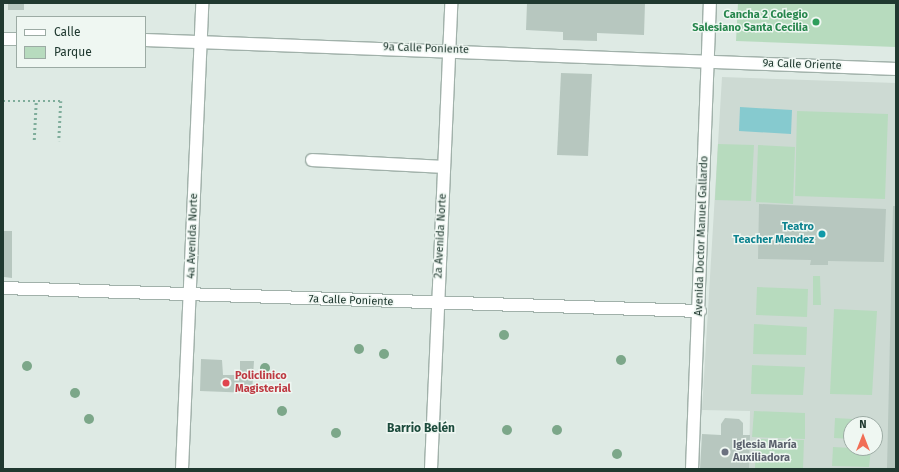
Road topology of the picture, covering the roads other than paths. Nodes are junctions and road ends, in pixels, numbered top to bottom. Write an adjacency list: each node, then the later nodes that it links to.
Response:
1 (202, 3): 7 (street, 4a Avenida Norte)
2 (451, 3): 8 (street, 2a Avenida Norte)
3 (710, 3): 9 (street, Avenida Doctor Manuel Gallardo)
4 (3, 39): 5 (street)
5 (16, 39)
6 (146, 40): 7 (street, 9a Calle Poniente)
7 (201, 40): 8 (street, 9a Calle Poniente); 14 (street, 4a Avenida Norte)
8 (450, 50): 9 (street, 9a Calle Poniente); 12 (street, 2a Avenida Norte)
9 (708, 61): 10 (street, 9a Calle Oriente); 16 (street, Avenida Doctor Manuel Gallardo)
10 (896, 69)
11 (312, 160): 12 (street)
12 (444, 167): 15 (street, 2a Avenida Norte)
13 (3, 288): 14 (street, 7a Calle Poniente)
14 (190, 296): 15 (street, 7a Calle Poniente); 17 (street, 4a Avenida Norte)
15 (438, 304): 16 (street, 7a Calle Poniente); 18 (street, 2a Avenida Norte)
16 (700, 311): 19 (street, Avenida Doctor Manuel Gallardo)
17 (182, 469)
18 (431, 469)
19 (692, 469)

